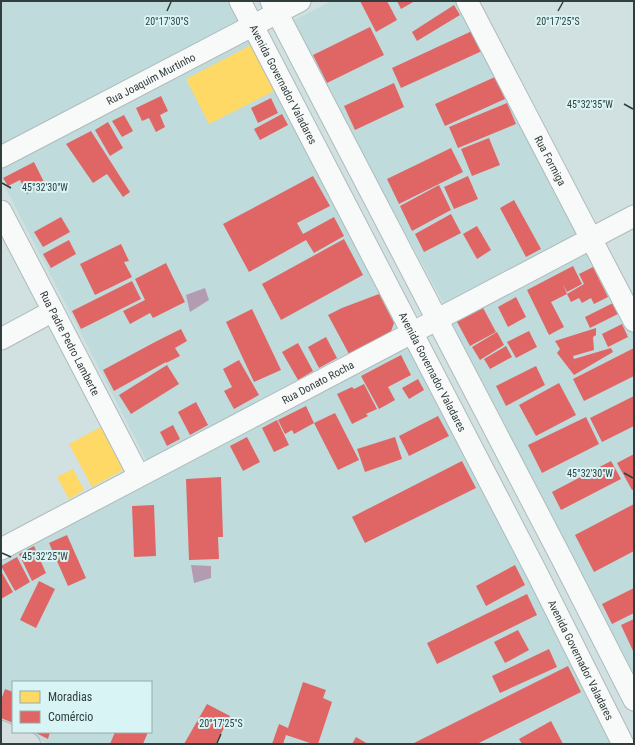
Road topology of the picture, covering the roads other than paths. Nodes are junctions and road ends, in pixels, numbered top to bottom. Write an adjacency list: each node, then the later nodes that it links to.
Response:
1 (240, 1): 5 (street, Avenida Governador Valadares)
2 (300, 1): 4 (street, Rua Joaquim Murtinho)
3 (467, 1): 9 (street, Rua Formiga)
4 (274, 7): 5 (street, Rua Joaquim Murtinho); 11 (street)
5 (253, 26): 6 (street, Rua Joaquim Murtinho); 13 (street, Avenida Governador Valadares)
6 (1, 157)
7 (1, 211): 10 (street, Rua Padre Pedro Lamberte)
8 (634, 216): 9 (street, Rua Donato Rocha)
9 (591, 239): 11 (street, Rua Donato Rocha); 12 (street, Rua Formiga)
10 (53, 311): 14 (street); 15 (street, Rua Padre Pedro Lamberte)
11 (437, 320): 13 (street, Rua Donato Rocha); 17 (street)
12 (634, 321)
13 (412, 333): 15 (street, Rua Donato Rocha); 18 (street, Avenida Governador Valadares)
14 (1, 339)
15 (139, 476): 16 (street, Rua Donato Rocha)
16 (1, 549)
17 (562, 559): 18 (street); 19 (street)
18 (537, 573): 22 (street, Avenida Governador Valadares)
19 (634, 700)
20 (1, 732): 21 (main road)
21 (29, 744)
22 (623, 744)

